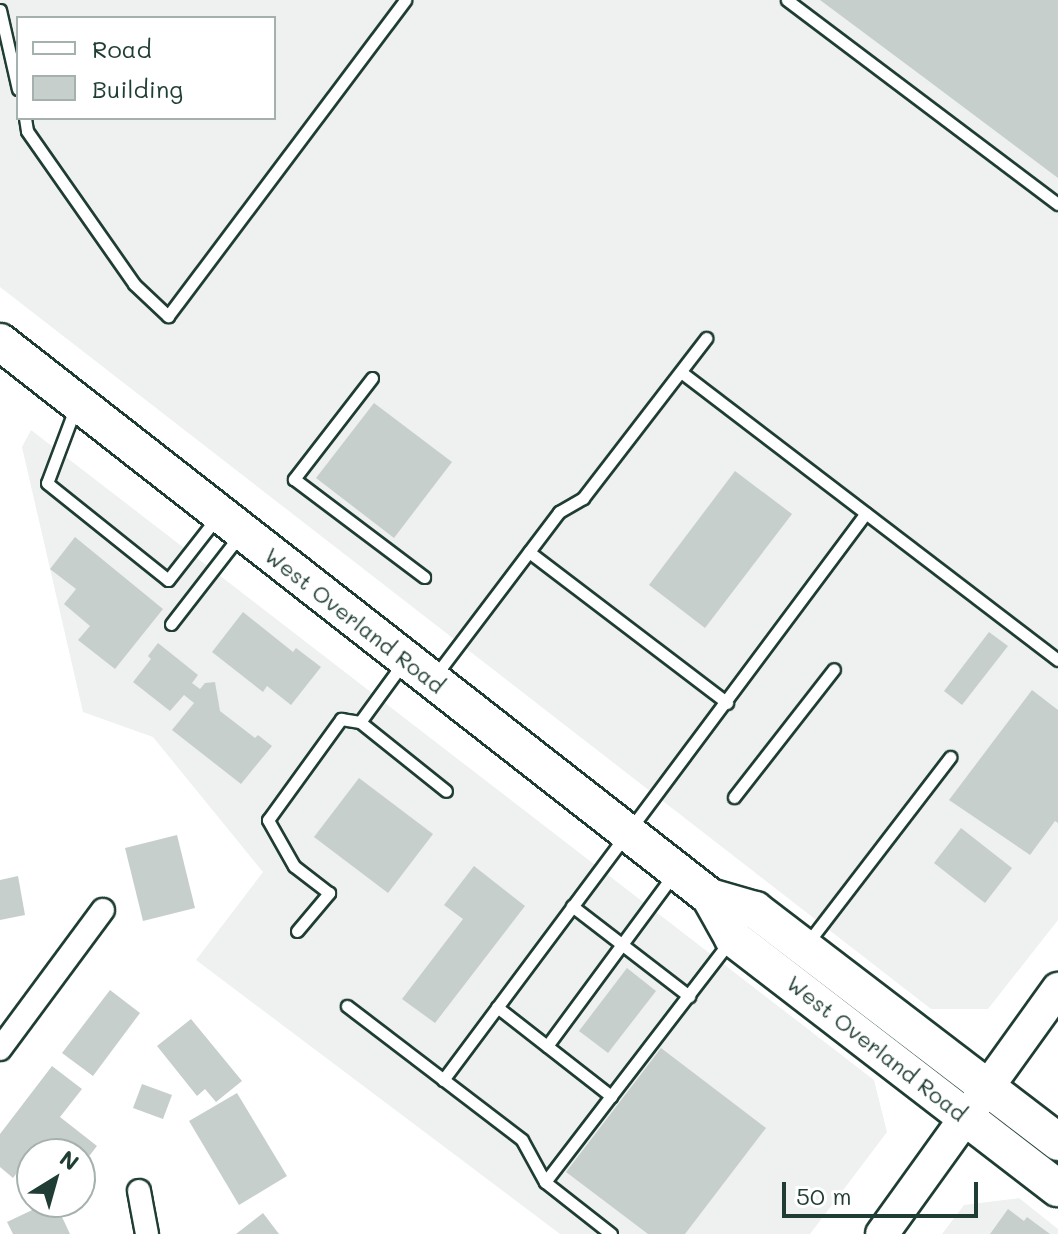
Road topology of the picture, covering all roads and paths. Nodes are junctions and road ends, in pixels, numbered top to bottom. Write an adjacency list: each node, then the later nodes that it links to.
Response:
1 (405, 0): 5 (lane)
2 (787, 0): 6 (lane)
3 (0, 10): 4 (lane)
4 (16, 80)
5 (25, 120)
6 (1058, 204)
7 (706, 338): 9 (lane)
8 (0, 342): 11 (main road, West Overland Road)
9 (681, 372): 12 (lane); 14 (lane)
10 (372, 378): 15 (lane)
11 (77, 402): 13 (main road, West Overland Road); 13 (lane)
12 (866, 513): 17 (lane); 20 (lane)
13 (231, 522): 16 (lane); 19 (main road, West Overland Road)
14 (529, 552): 19 (lane); 20 (lane)
15 (424, 577)
16 (171, 624)
17 (1058, 660)
18 (834, 669): 24 (lane)
19 (419, 670): 21 (lane); 25 (main road, West Overland Road)
20 (727, 703): 25 (lane)
21 (360, 722): 23 (lane); 30 (lane)
22 (950, 757): 33 (lane)
23 (446, 791)
24 (734, 797)
25 (627, 832): 26 (main road, West Overland Road); 28 (lane)
26 (676, 870): 27 (main road, West Overland Road); 32 (lane)
27 (710, 897): 31 (main road, West Overland Road); 33 (main road, West Overland Road)
28 (572, 906): 32 (lane); 37 (lane)
29 (103, 910): 39 (street)
30 (297, 931)
31 (733, 938): 35 (lane); 43 (main road, West Overland Road)
32 (622, 944): 35 (lane); 38 (lane)
33 (803, 949): 41 (main road, West Overland Road)
34 (1058, 989): 41 (main road)
35 (689, 996): 42 (lane)
36 (347, 1006): 40 (lane)
37 (497, 1007): 38 (lane); 40 (lane)
38 (547, 1046): 42 (lane)
39 (0, 1049)
40 (443, 1080): 45 (lane)
41 (986, 1087): 43 (main road); 44 (main road, West Overland Road)
42 (611, 1096): 45 (lane)
43 (965, 1117): 46 (main road, West Overland Road); 50 (main road)
44 (1058, 1142)
45 (545, 1182): 49 (lane)
46 (1058, 1188)
47 (139, 1191): 48 (street)
48 (147, 1234)
49 (611, 1234)
50 (882, 1234)

